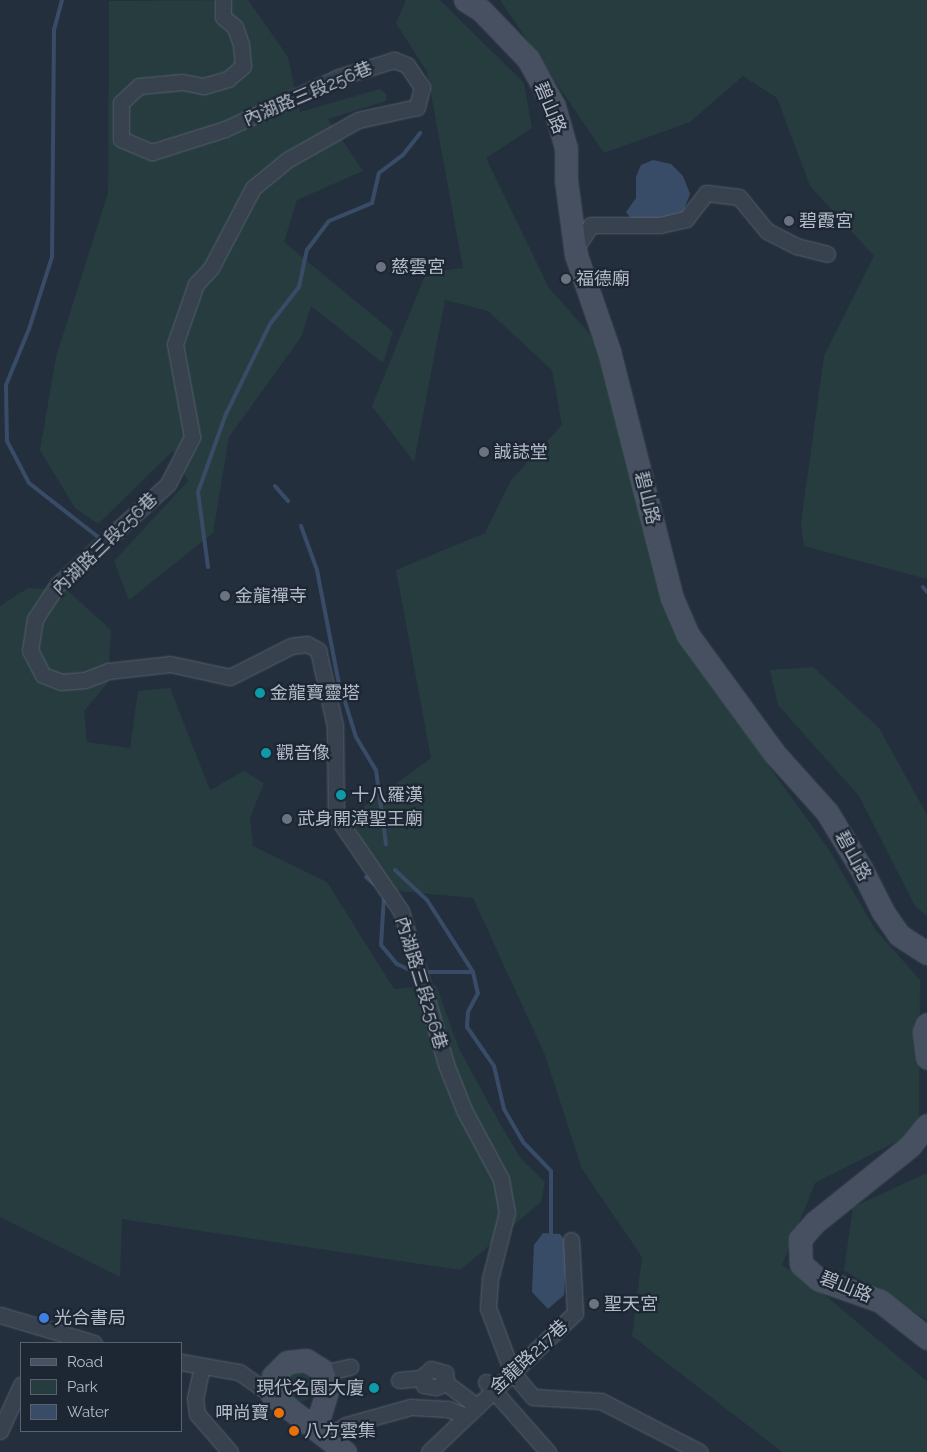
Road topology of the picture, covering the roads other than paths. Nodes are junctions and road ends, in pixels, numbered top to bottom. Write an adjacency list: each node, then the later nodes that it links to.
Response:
1 (223, 0): 17 (street, 內湖路三段256巷)
2 (465, 0): 3 (street, 碧山路)
3 (574, 244): 4 (street); 5 (street, 碧山路)
4 (826, 254)
5 (927, 953)
6 (927, 1024): 7 (street)
7 (927, 1058)
8 (927, 1125): 12 (street, 碧山路)
9 (570, 1240): 17 (street, 金龍路217巷)
10 (0, 1315): 11 (street)
11 (44, 1337): 13 (street)
12 (927, 1338)
13 (86, 1342)
14 (182, 1362): 15 (street)
15 (202, 1366): 22 (street); 29 (street)
16 (350, 1367): 18 (street)
17 (512, 1372): 20 (street, 金龍路217巷); 23 (street)
18 (324, 1373): 22 (street); 27 (street)
19 (399, 1380): 24 (street)
20 (490, 1386): 24 (street, 金龍路217巷); 25 (street)
21 (20, 1387): 26 (street)
22 (272, 1395): 27 (street)
23 (533, 1397): 25 (street); 32 (street)
24 (472, 1411): 27 (street); 31 (street, 金龍路217巷)
25 (514, 1412): 28 (street)
26 (0, 1431)
27 (328, 1436): 30 (street)
28 (542, 1450)
29 (230, 1452)
30 (345, 1452)
31 (429, 1452)
32 (700, 1452)

